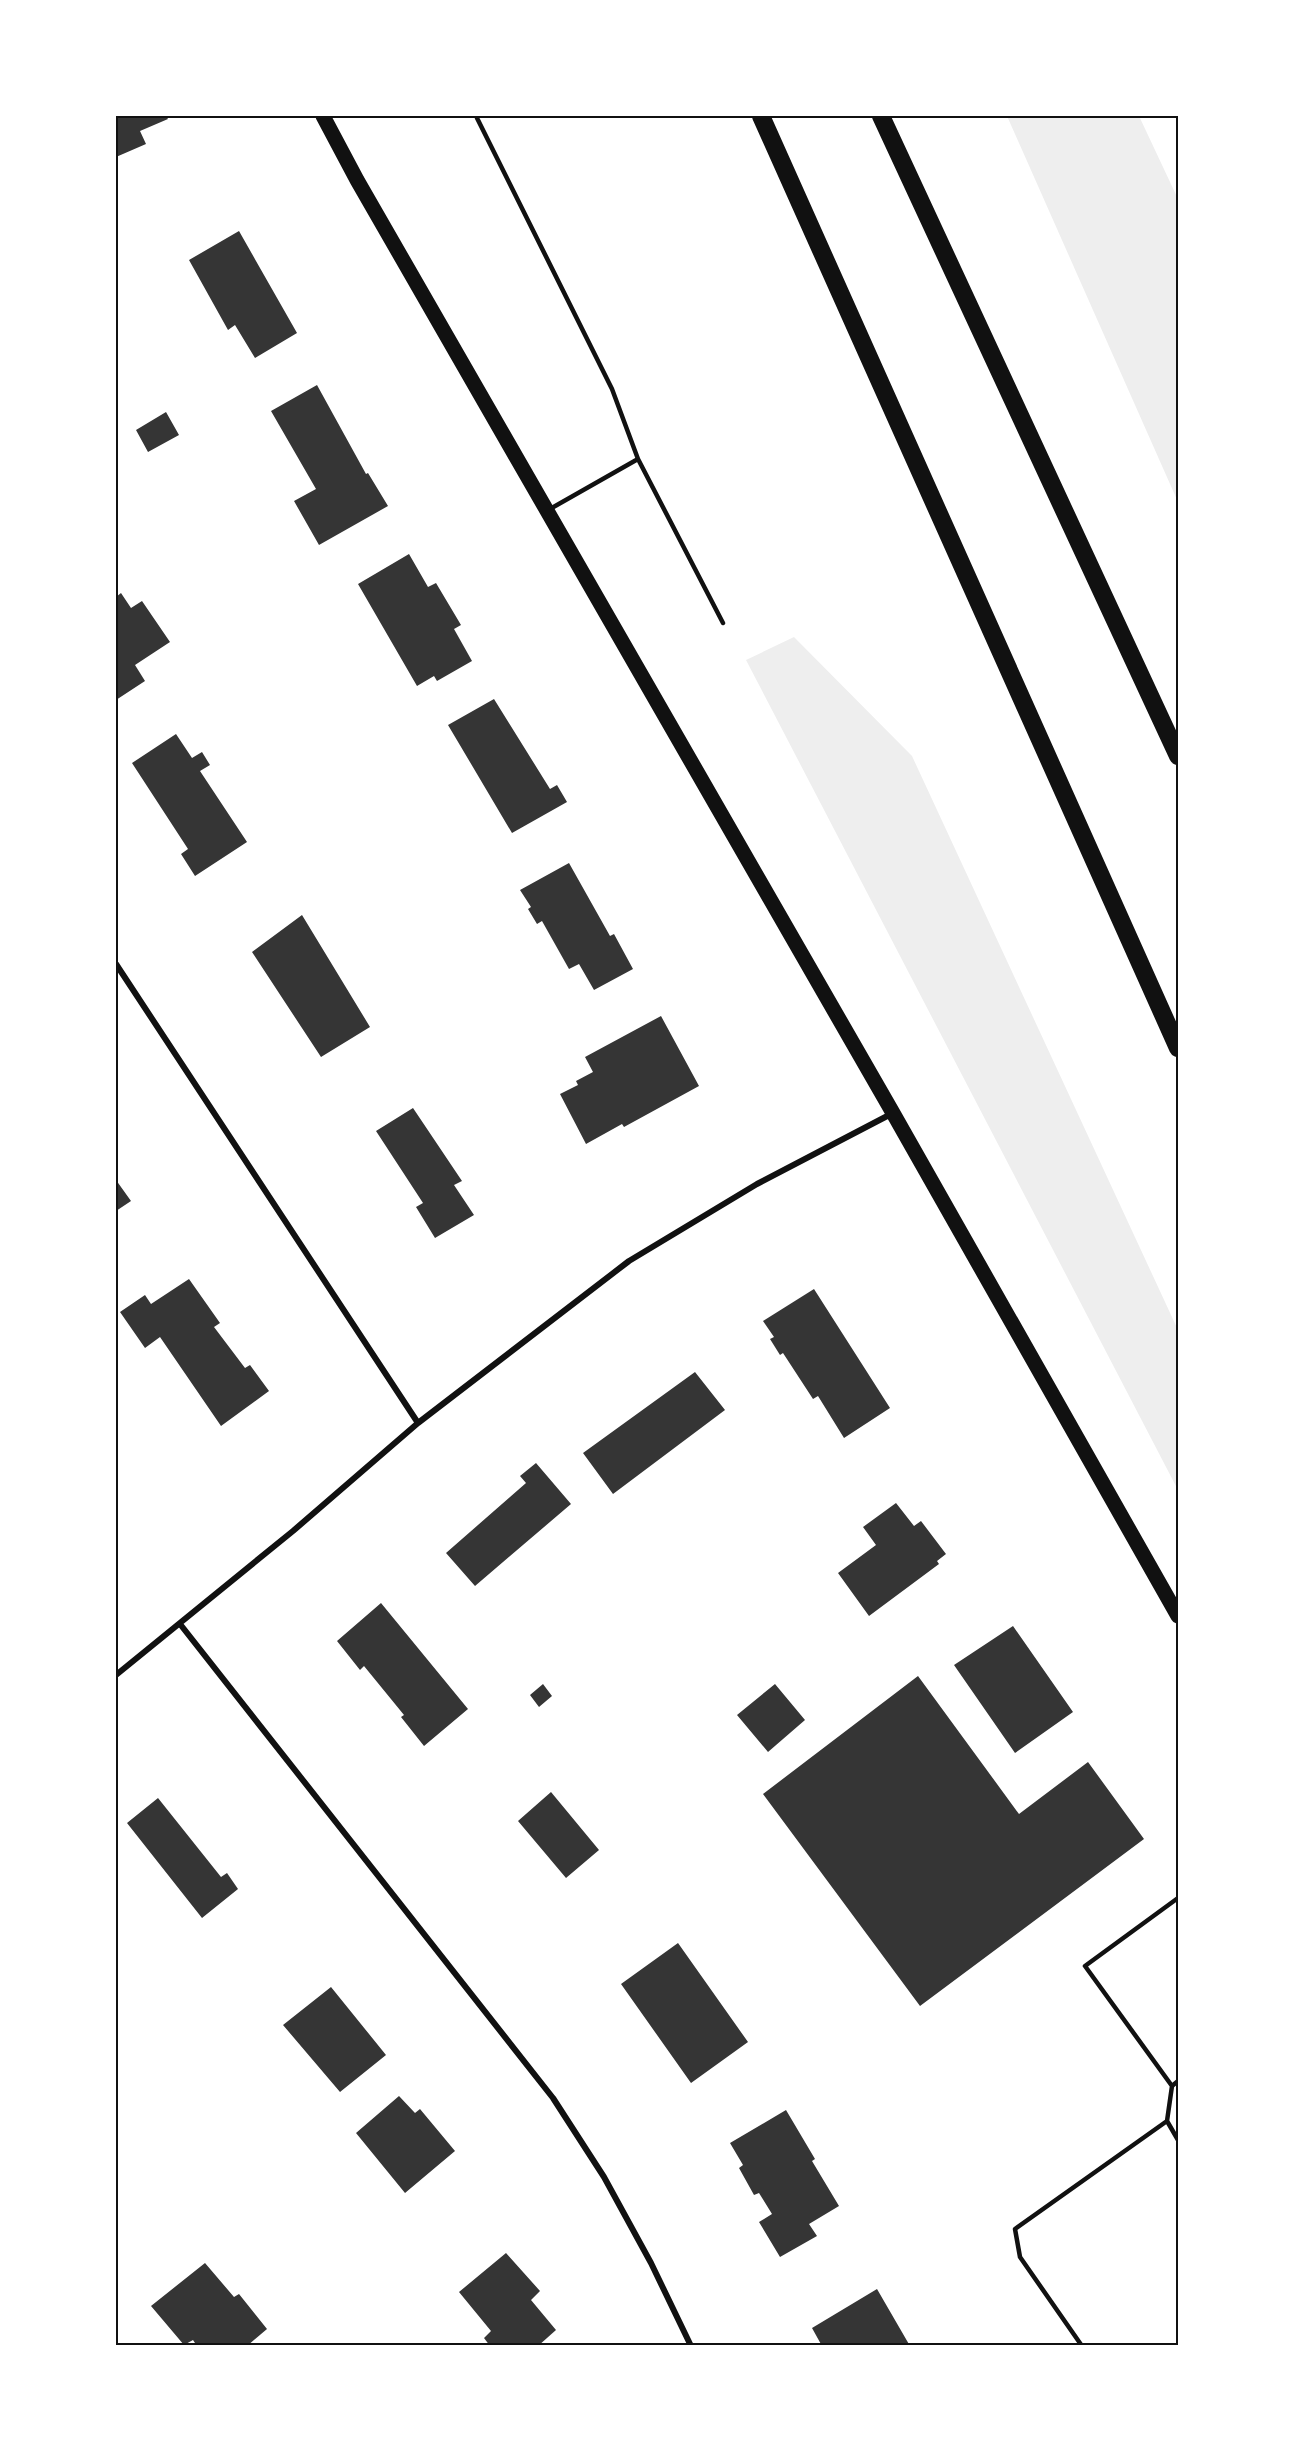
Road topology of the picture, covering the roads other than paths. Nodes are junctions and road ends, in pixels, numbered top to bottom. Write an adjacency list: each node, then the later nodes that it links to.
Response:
1 (323, 116): 6 (main road)
2 (478, 116): 5 (lane)
3 (761, 116): 10 (highway)
4 (880, 116): 8 (highway)
5 (638, 459): 6 (lane); 7 (lane)
6 (547, 510): 11 (main road)
7 (723, 623)
8 (1179, 756)
9 (116, 964): 12 (street)
10 (1179, 1048)
11 (893, 1113): 12 (street); 13 (main road)
12 (418, 1423): 14 (street)
13 (1179, 1616)
14 (180, 1624): 15 (street); 21 (street)
15 (116, 1675)
16 (1179, 1898): 18 (lane)
17 (1179, 2082): 18 (lane)
18 (1172, 2086): 19 (lane)
19 (1167, 2121): 20 (lane); 22 (lane)
20 (1179, 2140)
21 (691, 2346)
22 (1082, 2346)

